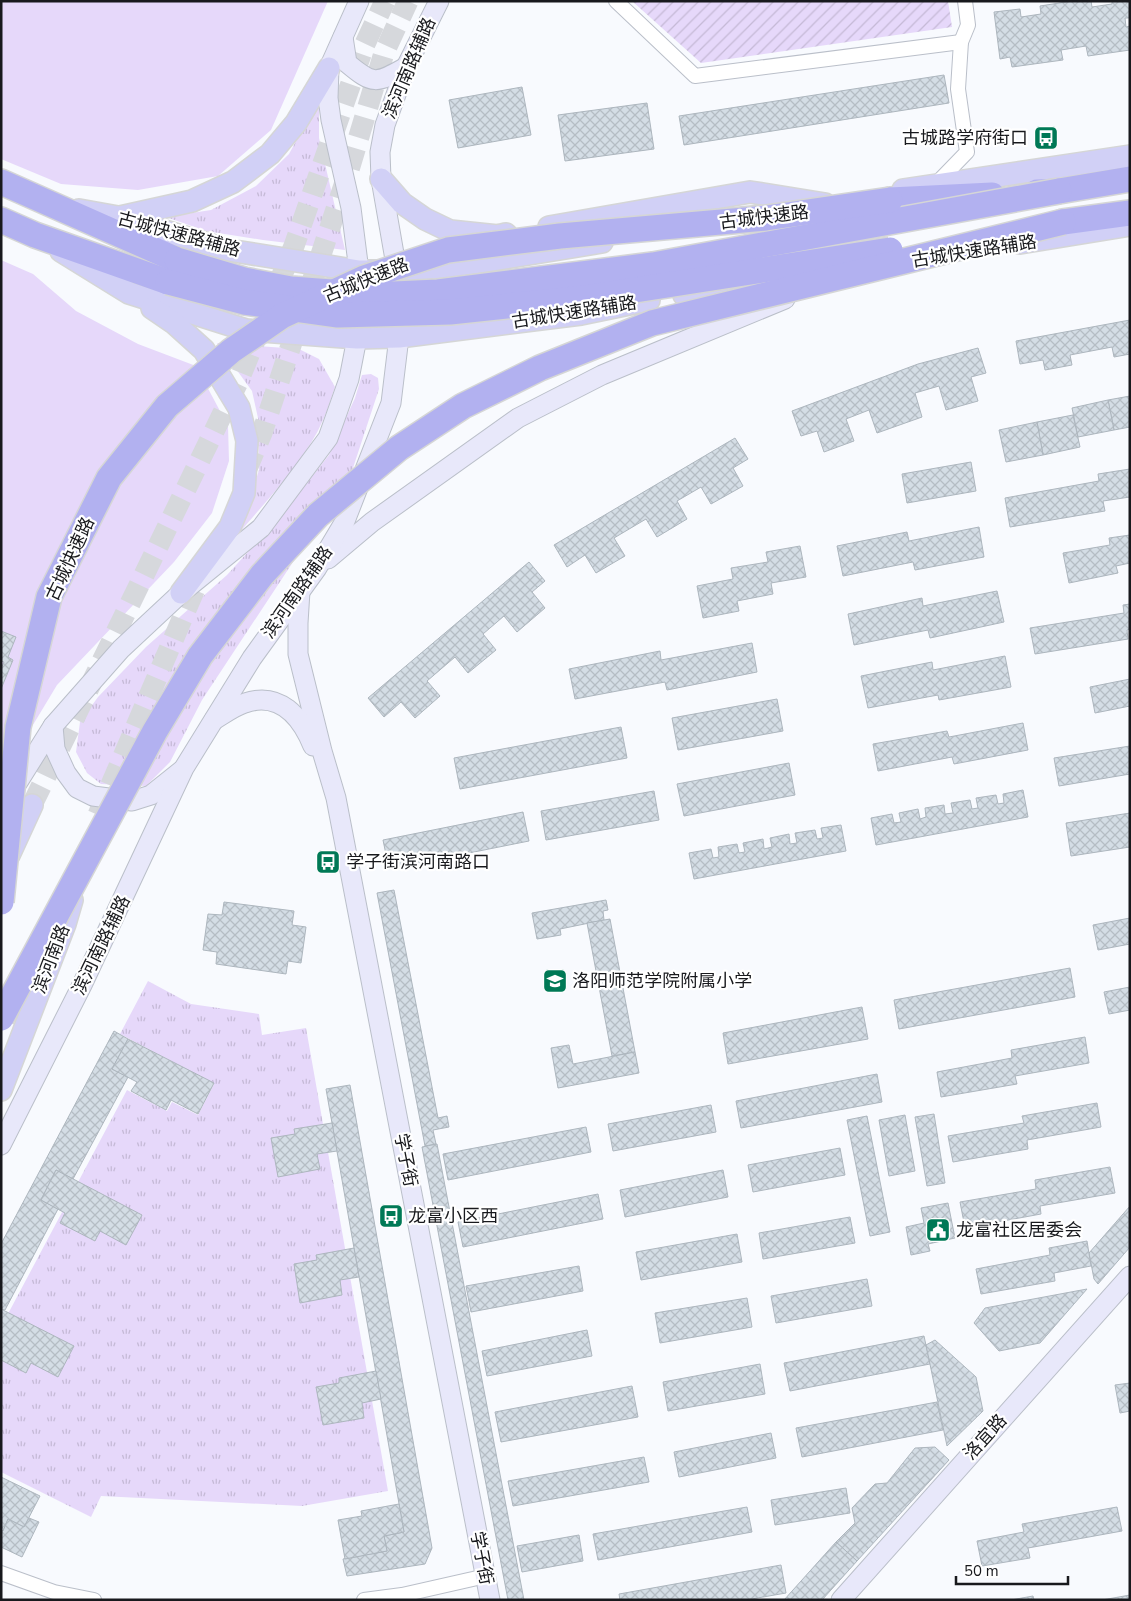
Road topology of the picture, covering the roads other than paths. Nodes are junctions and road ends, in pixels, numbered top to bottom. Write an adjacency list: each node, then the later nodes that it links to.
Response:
1 (359, 1): 5 (main road)
2 (439, 1): 7 (main road, 滨河南路辅路)
3 (616, 1): 6 (street)
4 (965, 1): 6 (street)
5 (343, 37): 7 (main road); 8 (main road)
6 (961, 42): 13 (street)
7 (406, 67): 10 (main road, 滨河南路辅路)
8 (329, 68): 18 (main road); 23 (main road)
9 (1130, 156): 13 (main road, 古城快速路辅路)
10 (380, 179): 16 (main road); 25 (main road, 滨河南路辅路)
11 (1130, 180): 14 (highway, 古城快速路)
12 (1, 182): 15 (highway)
13 (935, 185): 16 (main road, 古城快速路辅路)
14 (1060, 191): 24 (highway, bridge); 41 (highway, 古城快速路, bridge)
15 (52, 204): 18 (main road, 古城快速路辅路); 24 (highway)
16 (825, 204): 25 (main road, 古城快速路辅路)
17 (1130, 213): 20 (highway)
18 (118, 218): 23 (main road, 古城快速路辅路)
19 (1, 220): 22 (highway)
20 (1063, 222): 24 (highway, bridge); 42 (highway, bridge)
21 (1130, 225): 26 (main road, 古城快速路辅路)
22 (35, 235): 24 (highway); 27 (main road, 古城快速路辅路)
23 (359, 270): 25 (main road, 古城快速路辅路); 29 (main road)
24 (173, 271)
25 (397, 271): 28 (main road, 滨河南路辅路)
26 (850, 271): 28 (main road, 古城快速路辅路); 30 (main road)
27 (129, 293): 29 (main road, 古城快速路辅路); 32 (main road)
28 (399, 337): 29 (main road, 古城快速路辅路); 30 (main road, 滨河南路辅路)
29 (356, 338): 32 (main road)
30 (317, 568): 31 (main road, 滨河南路辅路)
31 (300, 591): 33 (main road, 滨河南路辅路); 35 (main road)
32 (181, 593): 34 (main road)
33 (213, 720): 35 (main road); 36 (main road, 滨河南路辅路)
34 (53, 726): 36 (main road); 38 (main road)
35 (318, 751): 48 (main road, 学子街)
36 (184, 768): 44 (main road, 滨河南路辅路)
37 (32, 805): 40 (main road)
38 (1, 809)
39 (94, 825): 43 (main road, 滨河南路)
40 (1, 872)
41 (1, 902)
42 (1, 1018)
43 (1, 1090)
44 (1, 1145)
45 (1130, 1276): 53 (main road, 洛宜路)
46 (1130, 1294): 54 (main road, 洛宜路)
47 (1, 1573): 49 (street)
48 (483, 1576): 50 (street); 51 (main road, 学子街); 52 (main road, 学子街)
49 (94, 1600)
50 (364, 1600)
51 (484, 1600)
52 (490, 1600)
53 (841, 1600)
54 (857, 1600)

